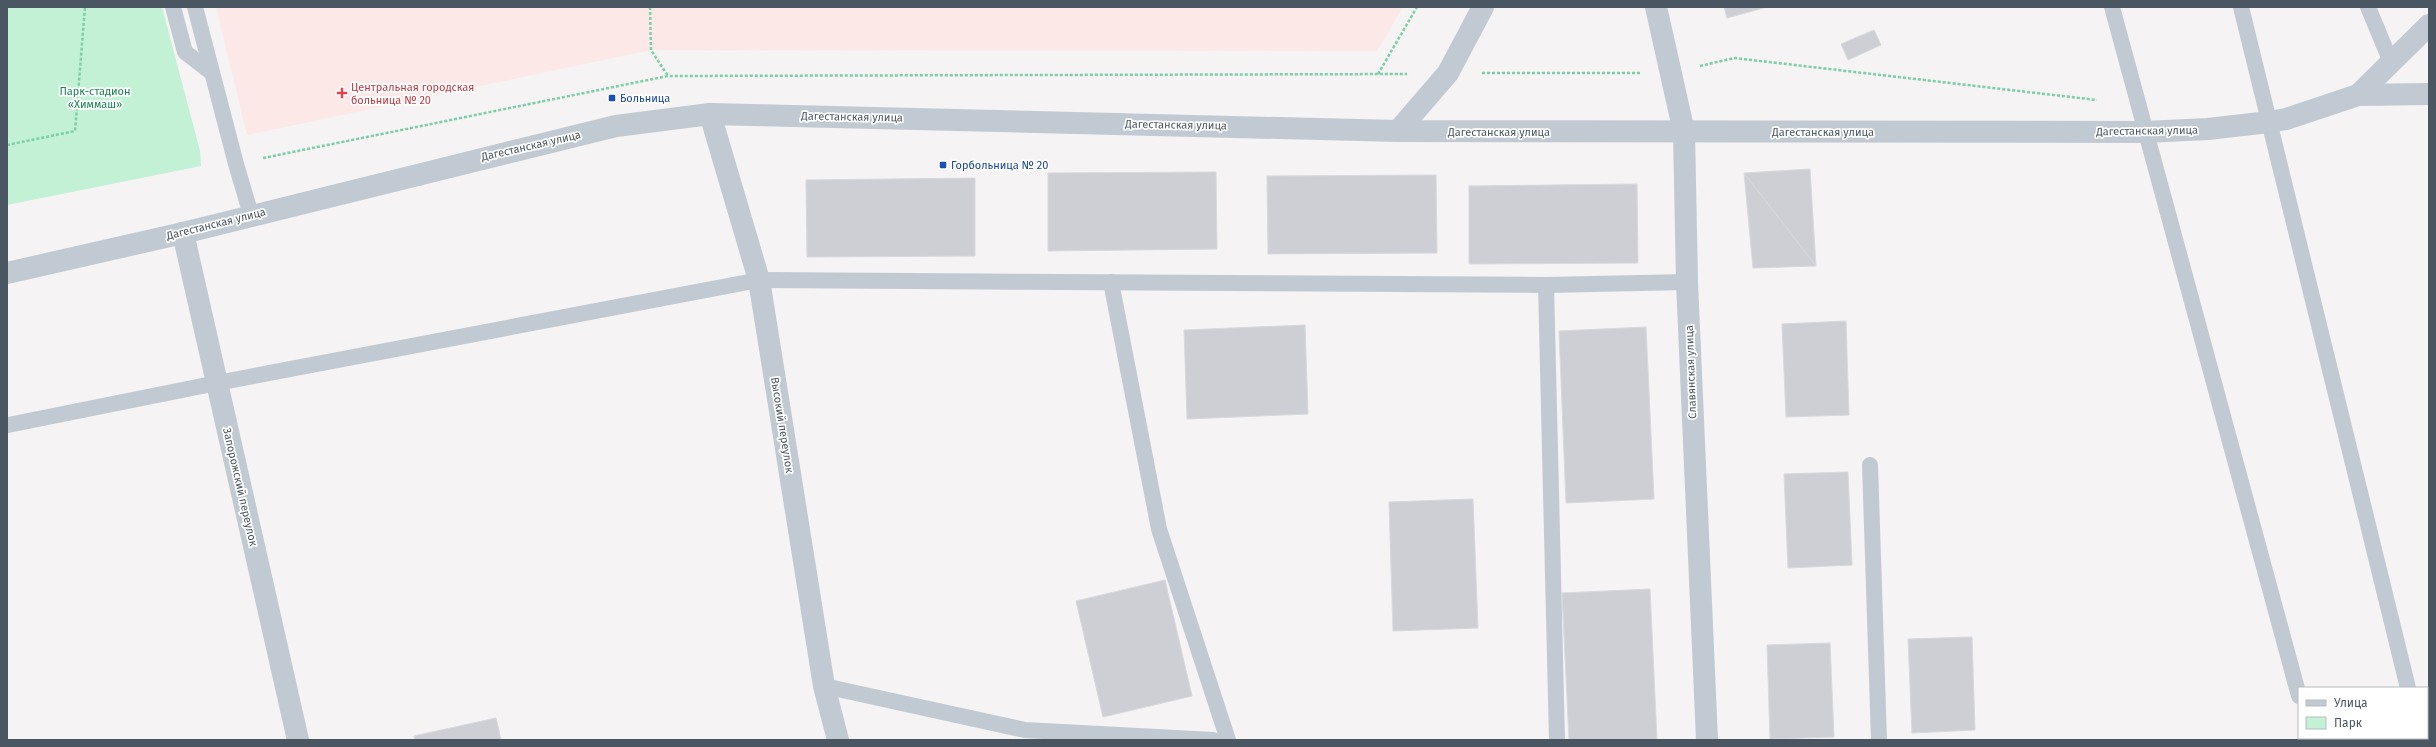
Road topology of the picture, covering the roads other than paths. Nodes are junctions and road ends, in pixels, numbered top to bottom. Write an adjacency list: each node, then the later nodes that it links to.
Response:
1 (173, 7): 10 (lane)
2 (195, 7): 10 (lane)
3 (1483, 7): 15 (street)
4 (1656, 7): 16 (street, Славянская улица)
5 (2112, 7): 17 (lane)
6 (2241, 7): 14 (lane)
7 (2368, 7): 9 (lane)
8 (2429, 25): 9 (street, Дагестанская улица)
9 (2390, 60): 12 (street, Дагестанская улица)
10 (212, 73): 18 (lane)
11 (2429, 94): 12 (street, Дагестанская улица)
12 (2358, 95): 14 (street, Дагестанская улица)
13 (710, 114): 15 (street, Дагестанская улица); 18 (street, Дагестанская улица); 21 (street, Высокий переулок)
14 (2269, 122): 17 (street, Дагестанская улица); 29 (lane)
15 (1398, 131): 16 (street, Дагестанская улица)
16 (1684, 132): 17 (street, Дагестанская улица); 23 (street, Славянская улица)
17 (2145, 132): 30 (lane)
18 (251, 215): 19 (street, Дагестанская улица)
19 (183, 233): 20 (street, Дагестанская улица); 25 (street, Запорожский переулок)
20 (7, 273)
21 (759, 280): 22 (lane); 25 (lane); 28 (street, Высокий переулок)
22 (1111, 282): 24 (lane); 34 (lane)
23 (1687, 282): 24 (lane); 36 (street, Славянская улица)
24 (1546, 284): 35 (lane)
25 (217, 383): 26 (lane); 31 (street, Запорожский переулок)
26 (8, 425)
27 (1870, 465): 37 (lane)
28 (824, 686): 32 (street, Высокий переулок); 33 (lane)
29 (2408, 687)
30 (2298, 692)
31 (298, 740)
32 (838, 740)
33 (1213, 740)
34 (1228, 740)
35 (1557, 740)
36 (1707, 740)
37 (1879, 740)

